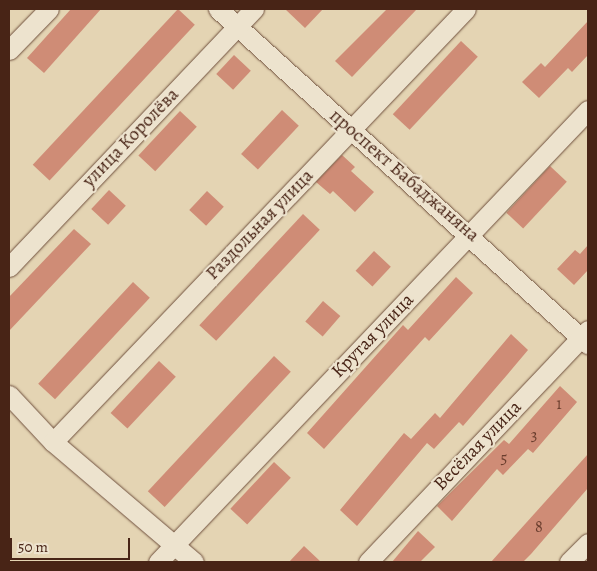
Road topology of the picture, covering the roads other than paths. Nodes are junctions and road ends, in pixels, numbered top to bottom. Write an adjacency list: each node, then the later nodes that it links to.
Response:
1 (49, 9): 6 (street)
2 (218, 9): 5 (street, проспект Бабаджаняна)
3 (254, 9): 5 (street, улица Королёва)
4 (466, 9): 8 (street, Раздольная улица)
5 (237, 27): 8 (street, проспект Бабаджаняна); 10 (street, улица Королёва)
6 (9, 50)
7 (588, 110): 9 (street, Крутая улица)
8 (351, 130): 9 (street, проспект Бабаджаняна); 13 (street, Раздольная улица)
9 (470, 234): 11 (street, проспект Бабаджаняна); 15 (street, Крутая улица)
10 (9, 268)
11 (586, 337): 18 (street, Весёлая улица)
12 (9, 395): 13 (street)
13 (53, 442): 15 (street)
14 (588, 543): 19 (street)
15 (175, 544): 16 (street, Крутая улица); 17 (street)
16 (158, 562)
17 (194, 562)
18 (368, 562)
19 (569, 562)

